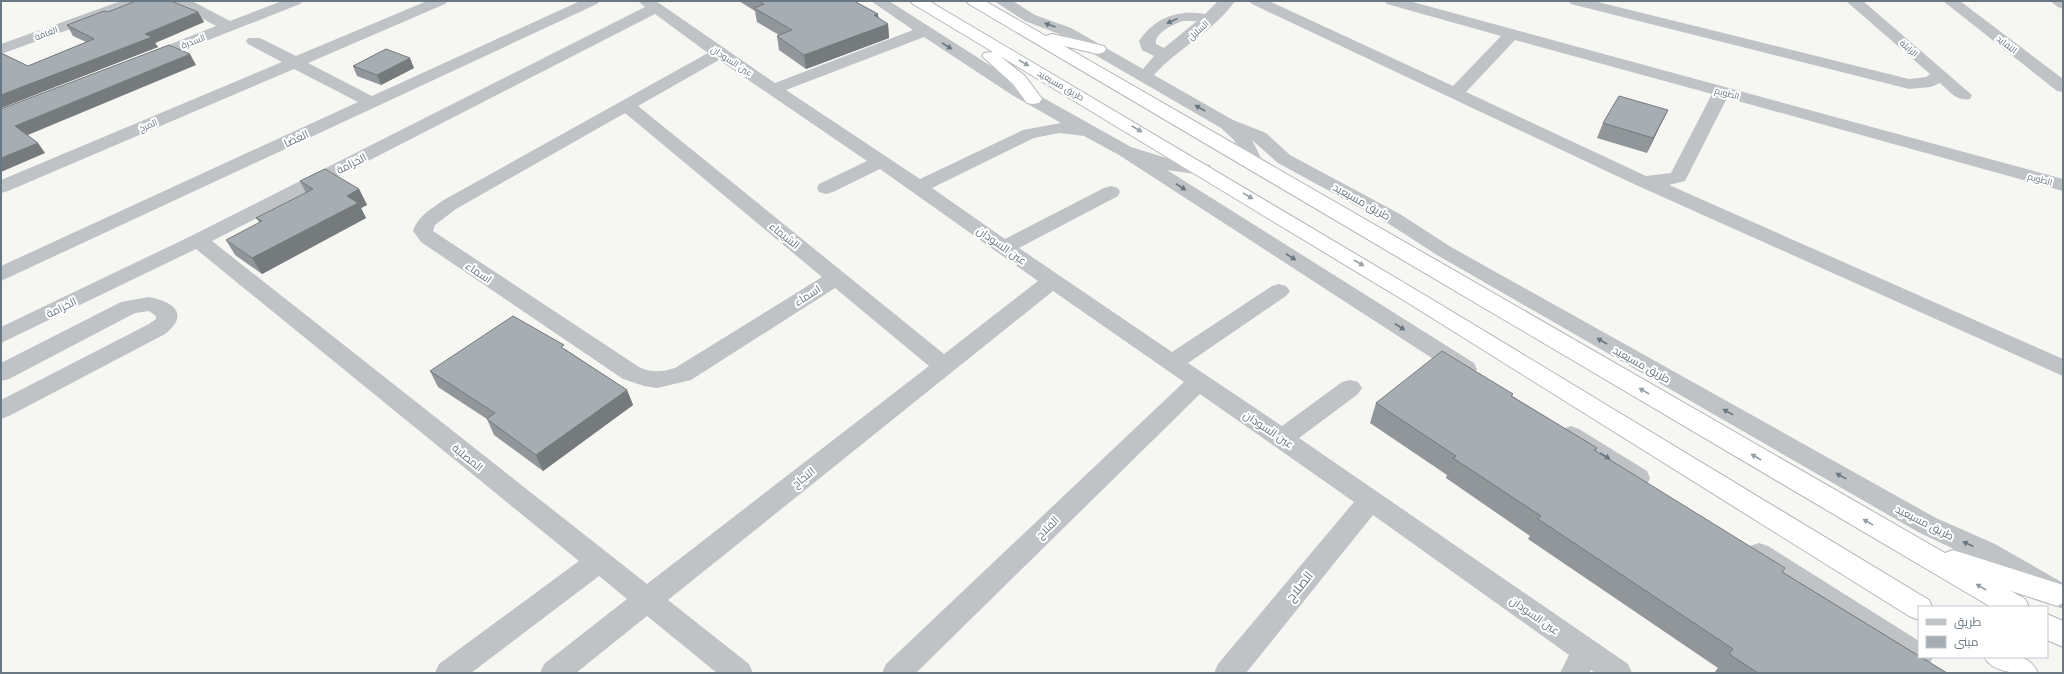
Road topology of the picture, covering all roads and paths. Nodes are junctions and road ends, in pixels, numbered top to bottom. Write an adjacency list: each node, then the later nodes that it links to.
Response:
1 (135, 1): 25 (street, الغافة)
2 (181, 1): 20 (street)
3 (295, 1): 20 (street, السدرة)
4 (440, 1): 30 (street, المرخ)
5 (592, 1): 39 (street, الغضا)
6 (879, 1): 21 (street, طريق مسيعيد)
7 (918, 1): 40 (highway); 48 (highway, طريق مسيعيد, one-way to 48)
8 (974, 1): 23 (highway, طريق مسيعيد)
9 (1002, 1): 26 (street, طريق مسيعيد, one-way to 9)
10 (1227, 1): 19 (street, السليل)
11 (1257, 1): 37 (street)
12 (1392, 1): 22 (street, الطويم)
13 (1576, 1): 32 (street)
14 (1854, 1): 32 (street, الرابلة)
15 (1952, 1): 34 (street, النفايد)
16 (2058, 1): 18 (street)
17 (651, 4): 27 (street, عين السودان); 55 (street, الخزامة)
18 (2063, 4)
19 (1210, 19): 28 (street, السليل); 28 (street, one-way to 28)
20 (229, 27): 31 (street, السدرة)
21 (925, 31): 35 (street); 40 (street, طريق مسيعيد, one-way to 40)
22 (1512, 34): 36 (street, الطويم); 37 (street)
23 (1032, 36): 26 (highway); 47 (highway, طريق مسيعيد)
24 (254, 41): 30 (street)
25 (1, 49)
26 (1098, 49): 29 (street, طريق مسيعيد)
27 (719, 53): 35 (street, عين السودان); 41 (street, اسماء)
28 (1166, 55): 29 (street, السليل); 33 (street, السليل)
29 (1116, 59): 33 (street, طريق مسيعيد)
30 (295, 63): 39 (street); 52 (street, المرخ)
31 (134, 64)
32 (1939, 74): 38 (street, الرابلة)
33 (1145, 76): 42 (street, طريق مسيعيد, one-way to 33)
34 (2063, 87)
35 (774, 89): 46 (street, عين السودان)
36 (1722, 92): 49 (street); 50 (street, الطويم)
37 (1455, 93): 49 (street)
38 (1964, 95)
39 (372, 103): 57 (street, الغضا)
40 (1040, 103): 43 (street, طريق مسيعيد); 44 (street)
41 (626, 105): 58 (street, الشيماء); 58 (street, اسماء)
42 (1227, 124): 47 (street, طريق مسيعيد); 77 (street, طريق مسيعيد, one-way to 42)
43 (1091, 133): 44 (street); 45 (street, طريق مسيعيد)
44 (1029, 134): 53 (street)
45 (1125, 151): 48 (street, طريق مسيعيد); 67 (street, طريق مسيعيد, one-way to 67)
46 (879, 160): 51 (street); 53 (street, عين السودان)
47 (1255, 164): 74 (highway, طريق مسيعيد, one-way to 47)
48 (1203, 169): 80 (highway, طريق مسيعيد, one-way to 80)
49 (1643, 180): 64 (street)
50 (2063, 185)
51 (824, 186)
52 (1, 187)
53 (919, 187): 56 (street, عين السودان)
54 (1111, 192): 56 (street)
55 (198, 240): 61 (street, الخزامة); 76 (street, المصلبة)
56 (1005, 247): 59 (street, عين السودان)
57 (1, 274)
58 (837, 277): 63 (street, الشيماء)
59 (1052, 281): 62 (street, عين السودان); 63 (street, النجاح)
60 (1279, 291): 62 (street)
61 (1, 336)
62 (1171, 363): 66 (street, عين السودان)
63 (944, 366): 78 (street, النجاح)
64 (2063, 368)
65 (1, 373): 69 (street)
66 (1199, 381): 71 (street, عين السودان); 89 (street, الفلاح)
67 (1487, 382)
68 (1350, 388): 71 (street)
69 (1, 410)
70 (1554, 424): 72 (street, one-way to 72)
71 (1282, 438): 73 (street, عين السودان)
72 (1656, 489)
73 (1370, 500): 85 (street, عين السودان); 90 (street, الصلاح)
74 (1904, 543): 77 (highway); 79 (highway, طريق مسيعيد, one-way to 74)
75 (1743, 544): 83 (street)
76 (599, 562): 78 (street, المصلبة); 86 (street)
77 (2060, 595)
78 (647, 600): 87 (street, النجاح); 88 (street, المصلبة)
79 (2013, 606)
80 (1918, 607)
81 (2048, 627): 82 (highway)
82 (2063, 635)
83 (1918, 655)
84 (2000, 658): 92 (highway)
85 (1580, 662): 91 (street, عين السودان)
86 (449, 673)
87 (554, 673)
88 (739, 673)
89 (896, 673)
90 (1228, 673)
91 (1618, 673)
92 (2024, 673)

